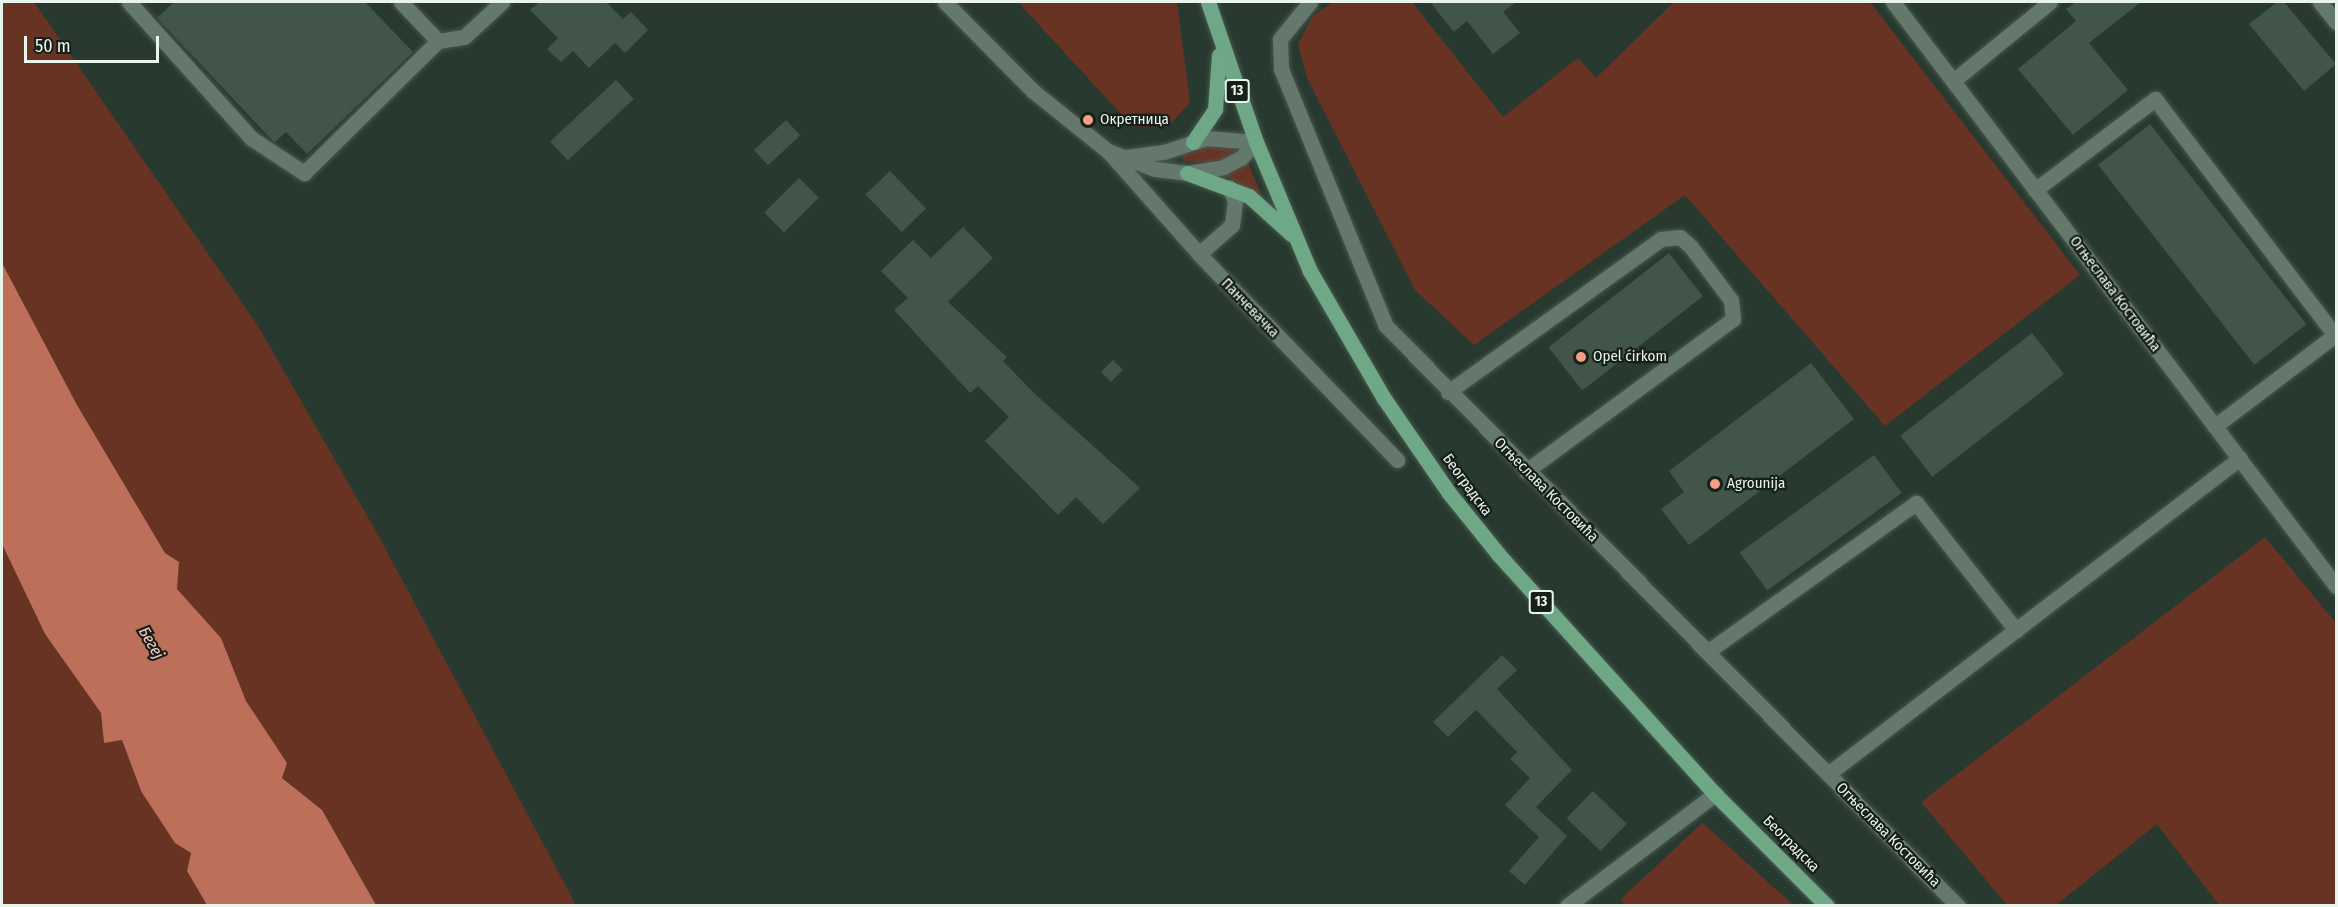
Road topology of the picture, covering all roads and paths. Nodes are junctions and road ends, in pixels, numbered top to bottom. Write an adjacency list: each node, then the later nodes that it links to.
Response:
1 (129, 2): 12 (street)
2 (401, 2): 12 (street)
3 (502, 2): 12 (street)
4 (945, 2): 16 (street, Панчевачка)
5 (1208, 2): 11 (main road, Београдска / 13)
6 (1310, 2): 23 (street, Огњеслава Костовића)
7 (1893, 2): 13 (street, Огњеслава Костовића)
8 (2050, 2): 13 (street)
9 (2320, 2): 10 (street)
10 (2337, 22)
11 (1218, 40): 14 (main road); 15 (main road, Београдска / 13)
12 (438, 41)
13 (1953, 81): 20 (street, Огњеслава Костовића)
14 (1193, 142): 15 (street); 17 (street)
15 (1256, 142): 18 (street); 21 (main road, Београдска / 13)
16 (1108, 151): 17 (street, Панчевачка); 22 (street, Панчевачка)
17 (1125, 158): 18 (street, Панчевачка)
18 (1187, 174): 19 (main road)
19 (1230, 187): 21 (main road); 22 (street)
20 (2035, 190): 24 (street, Огњеслава Костовића); 24 (street)
21 (1298, 241): 32 (main road, Београдска / 13)
22 (1198, 254): 26 (street, Панчевачка)
23 (1448, 392): 27 (street, Огњеслава Костовића); 27 (street)
24 (2215, 426): 25 (street, Огњеслава Костовића)
25 (2240, 458): 28 (street, Огњеслава Костовића); 29 (street)
26 (1397, 459)
27 (1526, 471): 30 (street, Огњеслава Костовића)
28 (2337, 586)
29 (2016, 630): 30 (street); 31 (street)
30 (1707, 652): 31 (street, Огњеслава Костовића)
31 (1828, 774): 35 (street, Огњеслава Костовића)
32 (1715, 794): 33 (street); 34 (main road, Београдска / 13)
33 (1567, 906)
34 (1827, 906)
35 (1958, 906)

